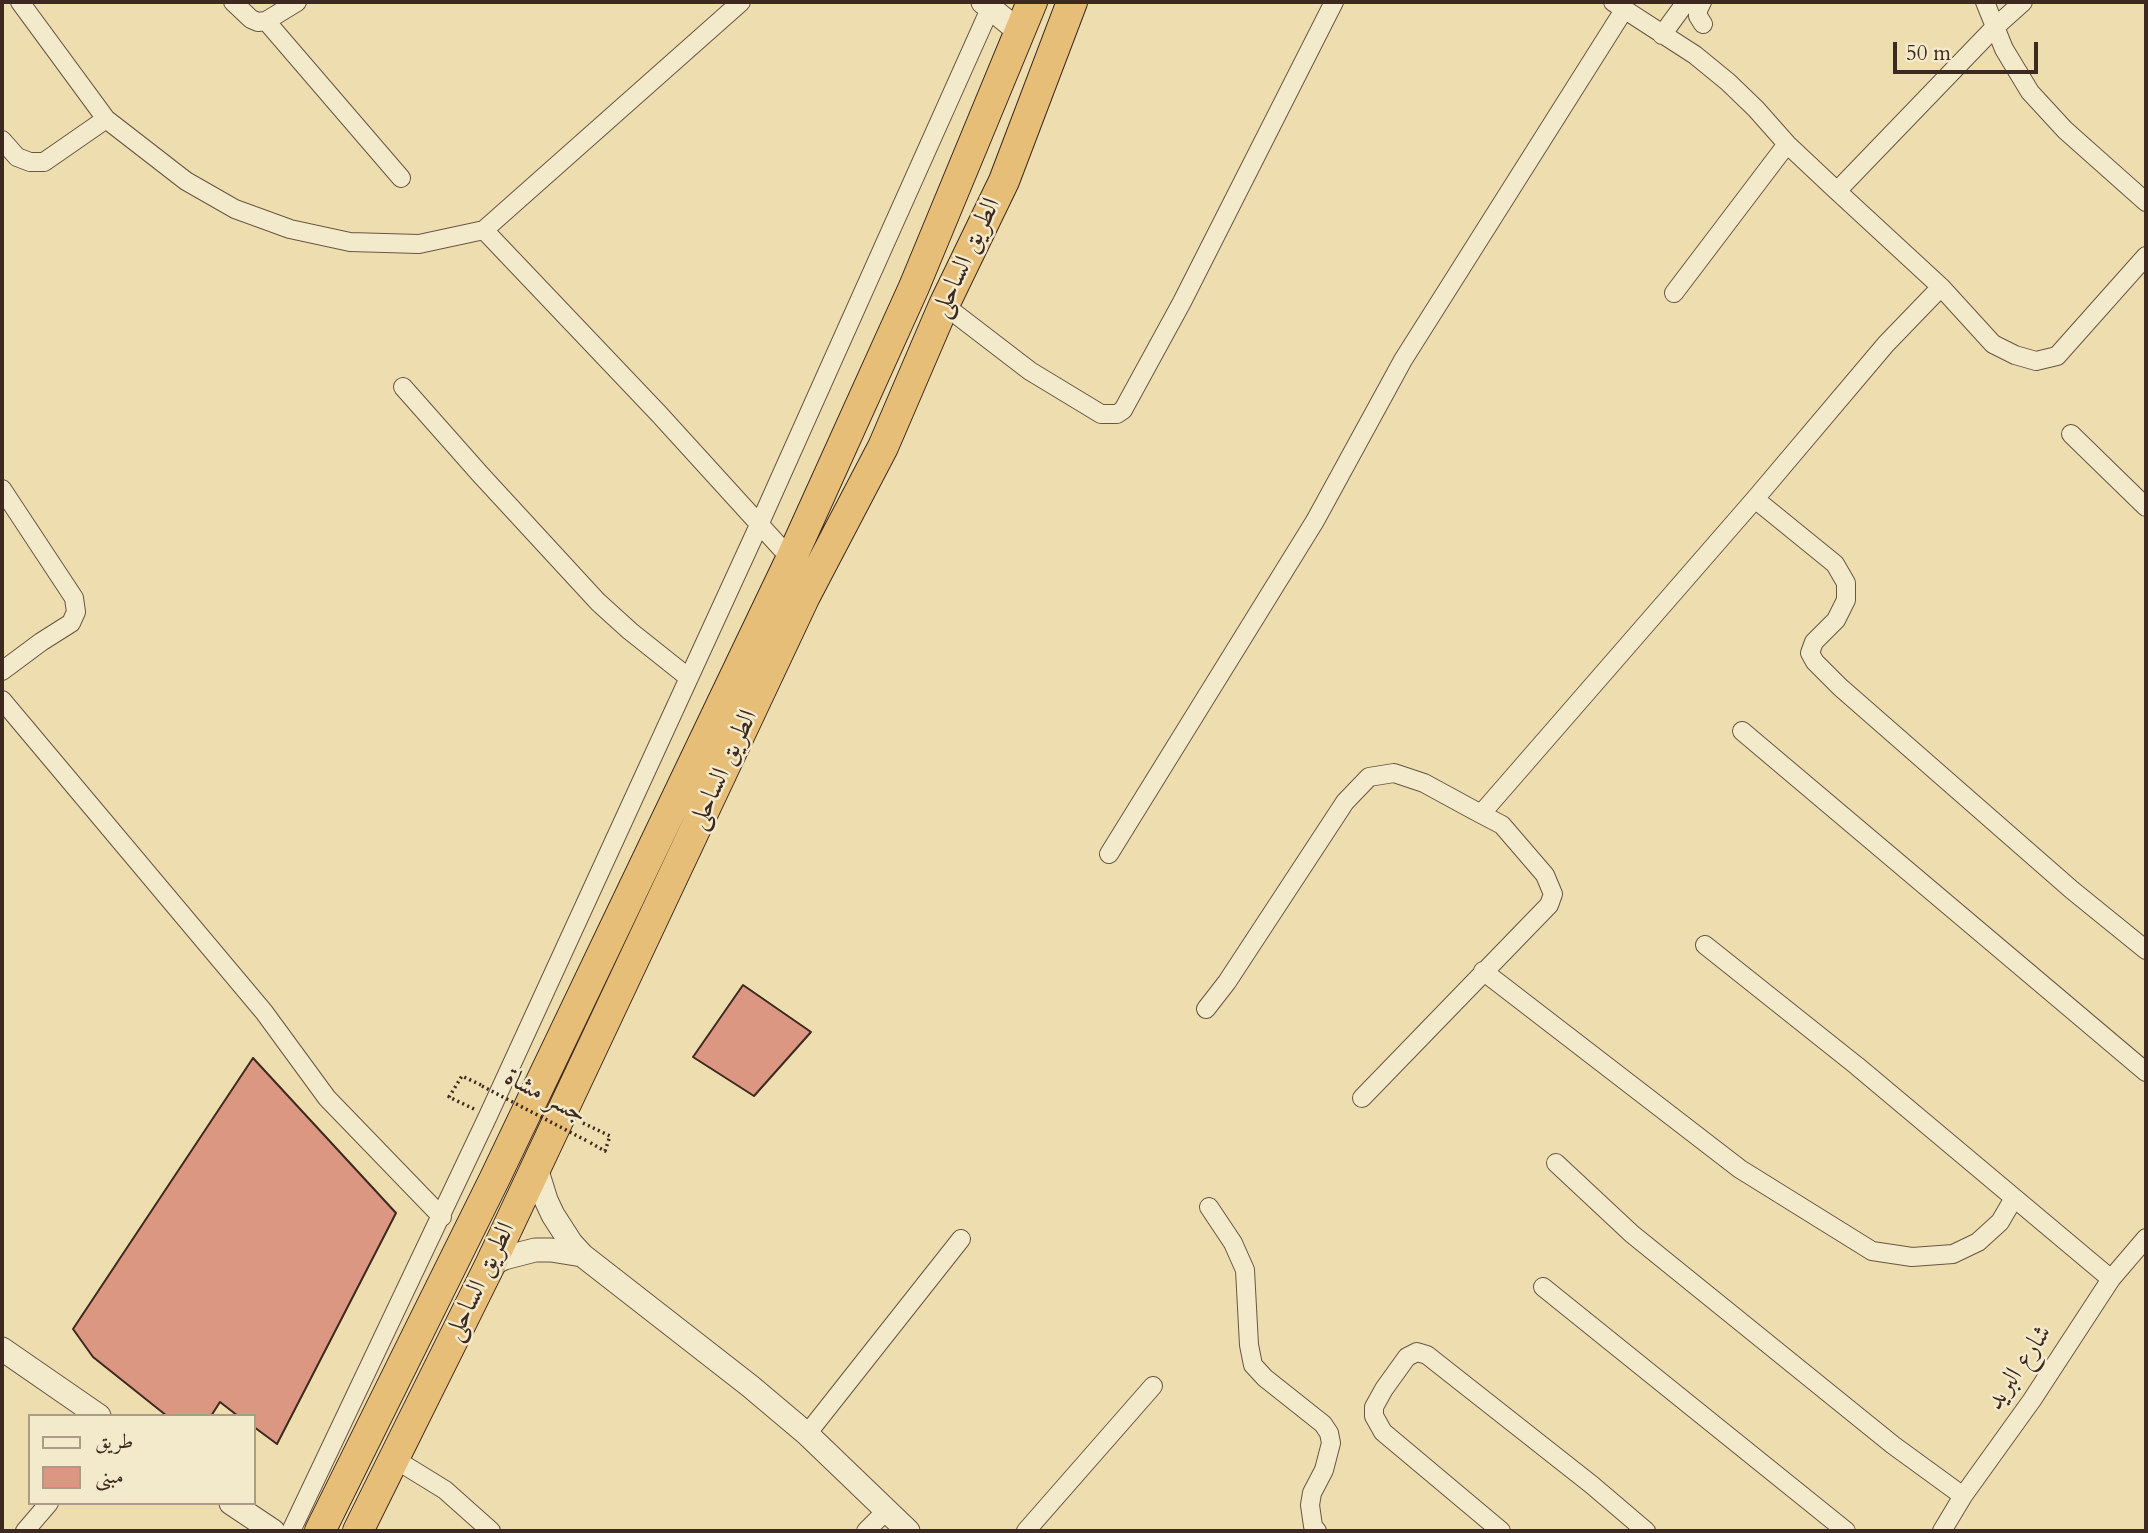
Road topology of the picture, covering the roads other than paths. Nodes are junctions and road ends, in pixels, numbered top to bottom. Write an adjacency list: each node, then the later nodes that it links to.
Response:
1 (20, 2): 19 (street)
2 (233, 2): 14 (street)
3 (297, 2): 14 (street)
4 (741, 2): 25 (street)
5 (1032, 2): 17 (highway, الطريق الساحلى)
6 (1072, 2): 29 (highway, الطريق الساحلى)
7 (1334, 2): 29 (street)
8 (1686, 2): 18 (street)
9 (1702, 2): 15 (street)
10 (1985, 2): 16 (street)
11 (2024, 2): 16 (street)
12 (988, 4): 17 (street); 35 (street)
13 (1618, 6): 18 (street); 42 (street)
14 (266, 22): 22 (street)
15 (1703, 24)
16 (1994, 28): 23 (street); 24 (street)
17 (1020, 32): 36 (highway, الطريق الساحلى)
18 (1662, 34): 21 (street)
19 (106, 119): 20 (street); 25 (street)
20 (2, 140)
21 (1787, 144): 23 (street); 28 (street)
22 (401, 178)
23 (1837, 191): 27 (street)
24 (2146, 202)
25 (484, 230): 35 (street)
26 (2146, 256): 27 (street)
27 (1941, 287): 33 (street)
28 (1674, 293)
29 (944, 305): 50 (highway, الطريق الساحلى)
30 (403, 387): 38 (street)
31 (2071, 434): 34 (street)
32 (2, 489): 37 (street)
33 (1755, 499): 41 (street); 44 (street)
34 (2146, 508)
35 (759, 525): 36 (street); 38 (street)
36 (791, 559): 72 (highway, الطريق الساحلى)
37 (2, 671)
38 (689, 678): 53 (street)
39 (2, 700): 53 (street)
40 (1742, 731): 47 (street)
41 (1481, 814): 45 (street); 46 (street)
42 (1109, 854)
43 (1705, 946): 51 (street)
44 (2146, 950)
45 (1483, 971): 48 (street); 51 (street)
46 (1206, 1009)
47 (2146, 1072)
48 (1362, 1098)
49 (1556, 1163): 65 (street)
50 (536, 1168): 56 (street); 57 (highway, الطريق الساحلى)
51 (2014, 1198): 58 (street)
52 (1209, 1207): 78 (street)
53 (442, 1216): 71 (street)
54 (2146, 1238): 58 (street, شارع البريد)
55 (961, 1239): 63 (street)
56 (582, 1255): 57 (street); 63 (street)
57 (490, 1265): 64 (highway, الطريق الساحلى)
58 (2111, 1279): 65 (street, شارع البريد)
59 (1543, 1287): 81 (street)
60 (2, 1349): 62 (street)
61 (1153, 1386): 77 (street)
62 (96, 1414)
63 (807, 1433): 68 (street)
64 (393, 1458): 73 (highway, الطريق الساحلى); 74 (street)
65 (1963, 1496): 82 (street, شارع البريد)
66 (47, 1505): 69 (street)
67 (234, 1505): 70 (street)
68 (887, 1510): 75 (street); 76 (street)
69 (25, 1531)
70 (273, 1531)
71 (291, 1531)
72 (320, 1531)
73 (358, 1531)
74 (491, 1531)
75 (866, 1531)
76 (908, 1531)
77 (1026, 1531)
78 (1317, 1531)
79 (1500, 1531): 80 (street)
80 (1646, 1531)
81 (1846, 1531)
82 (1942, 1531)

